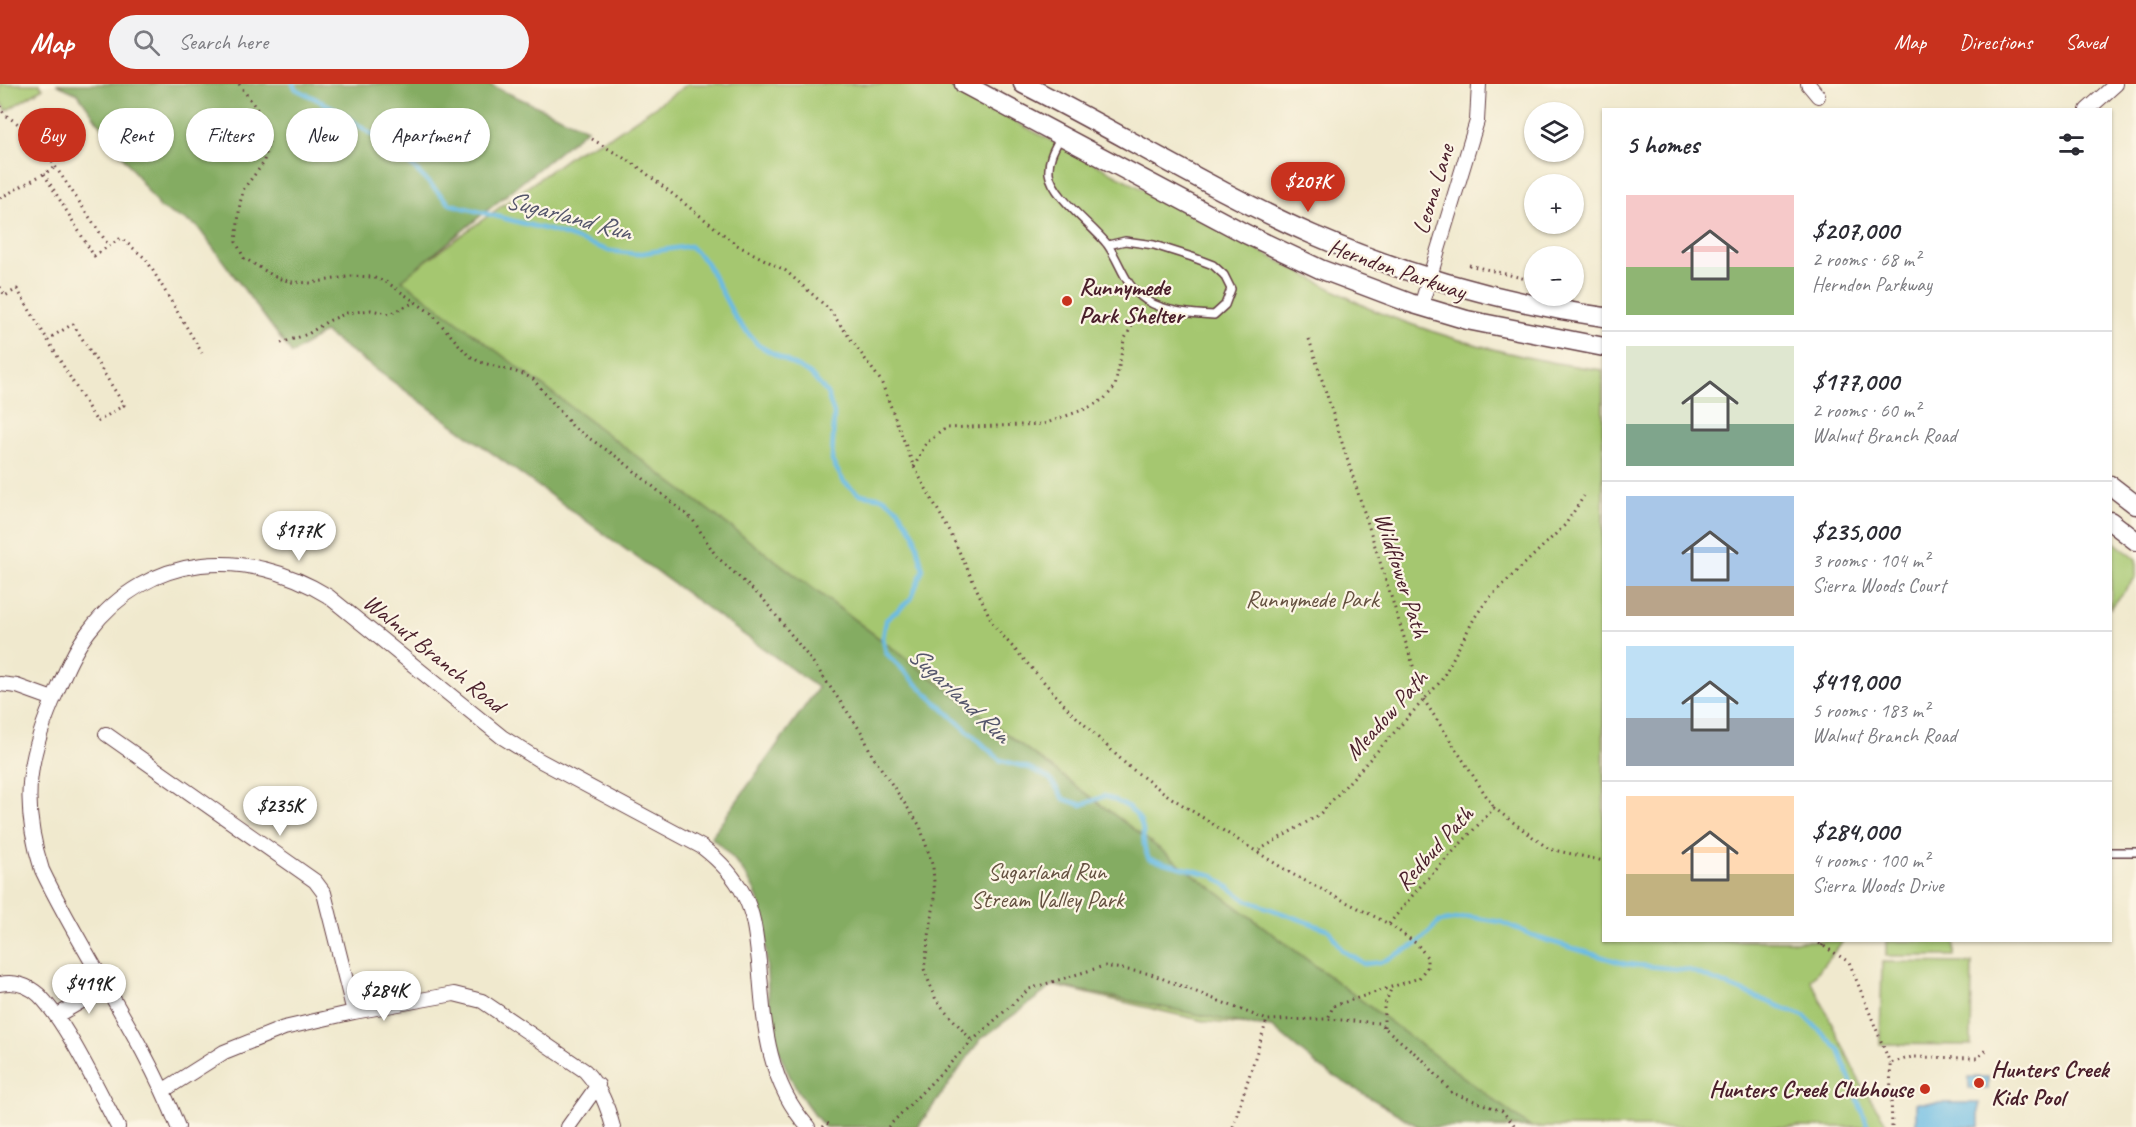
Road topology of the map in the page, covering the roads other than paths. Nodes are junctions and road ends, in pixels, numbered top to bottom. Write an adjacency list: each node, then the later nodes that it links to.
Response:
1 (964, 84): 8 (main road, Herndon Parkway)
2 (1023, 84): 10 (main road, Herndon Parkway)
3 (1479, 84): 10 (street, Leona Lane)
4 (1808, 84): 6 (street)
5 (2116, 84): 7 (street)
6 (1818, 96)
7 (2089, 108)
8 (1062, 136): 9 (lane); 11 (main road, Herndon Parkway)
9 (1108, 245): 9 (lane)
10 (1429, 279): 11 (street, Leona Lane); 12 (main road, Herndon Parkway)
11 (1421, 306): 13 (main road, Herndon Parkway)
12 (1602, 317)
13 (1602, 347)
14 (2112, 487): 15 (main road)
15 (2136, 505)
16 (2112, 523): 17 (main road)
17 (2136, 541)
18 (0, 684): 19 (street)
19 (53, 699): 24 (street, Walnut Branch Road); 33 (street, Walnut Branch Road)
20 (106, 734): 25 (street)
21 (2112, 852): 22 (lane)
22 (2136, 852)
23 (0, 984): 26 (street)
24 (106, 987): 26 (street); 28 (street, Walnut Branch Road)
25 (354, 1012): 27 (street); 28 (street)
26 (56, 1016): 29 (street)
27 (598, 1085): 31 (street); 32 (street)
28 (164, 1090): 30 (street, Walnut Branch Road)
29 (118, 1127)
30 (178, 1127)
31 (568, 1127)
32 (613, 1127)
33 (808, 1127)

